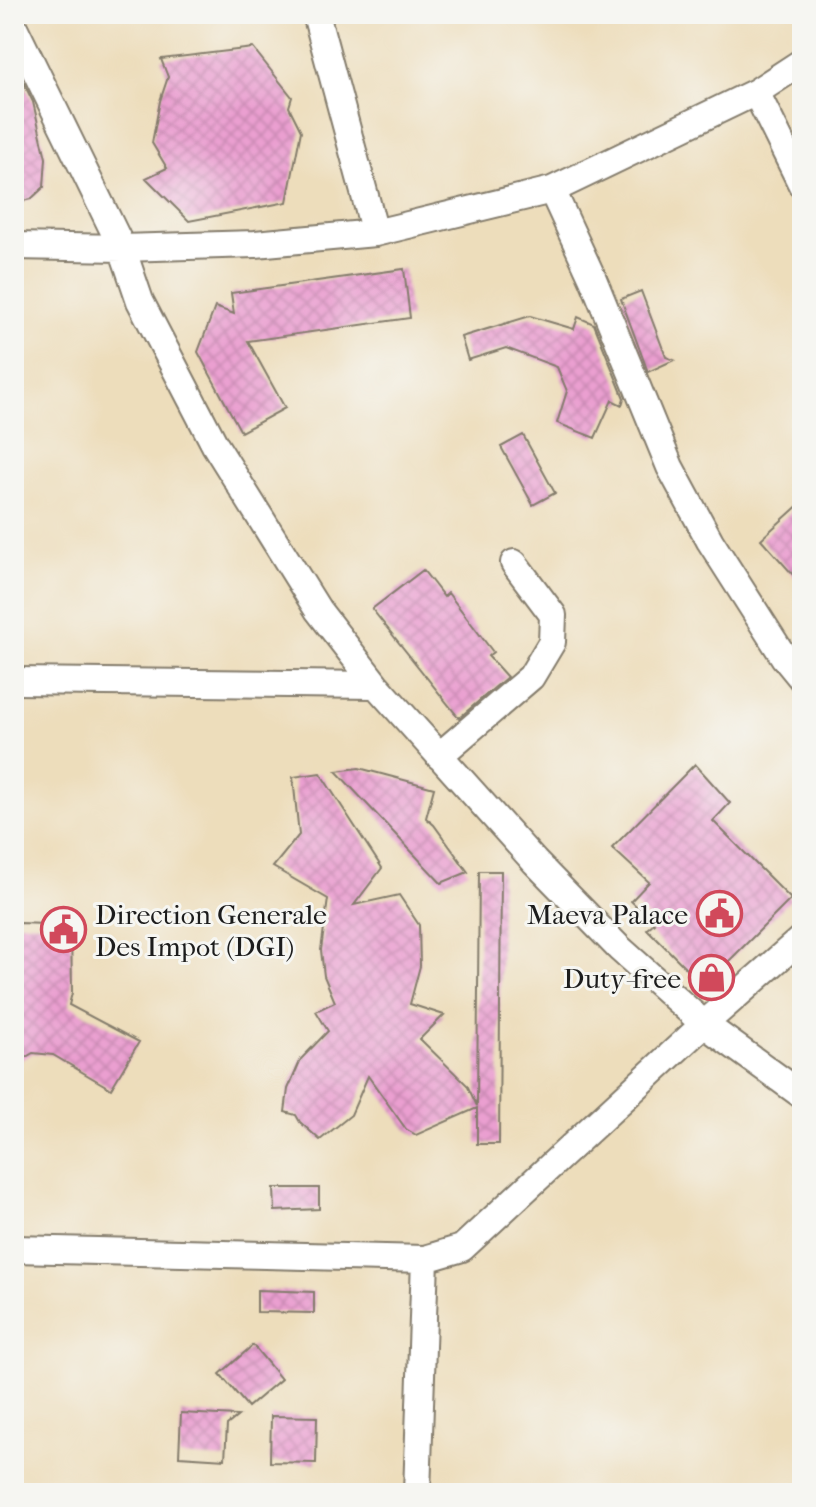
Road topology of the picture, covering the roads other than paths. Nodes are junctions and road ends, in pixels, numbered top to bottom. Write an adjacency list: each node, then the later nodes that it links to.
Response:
1 (316, 14): 7 (street)
2 (14, 27): 9 (street)
3 (802, 62): 4 (street)
4 (756, 92): 5 (street); 6 (street)
5 (802, 185)
6 (552, 190): 7 (street); 11 (street)
7 (375, 233): 9 (street)
8 (14, 246): 9 (street)
9 (122, 248): 13 (street)
10 (514, 563): 14 (street)
11 (802, 679)
12 (14, 681): 13 (street)
13 (376, 685): 14 (street)
14 (439, 756): 16 (street)
15 (802, 938): 16 (street)
16 (704, 1024): 17 (street); 19 (street)
17 (802, 1095)
18 (14, 1249): 19 (street)
19 (425, 1259): 20 (street)
20 (417, 1493)

